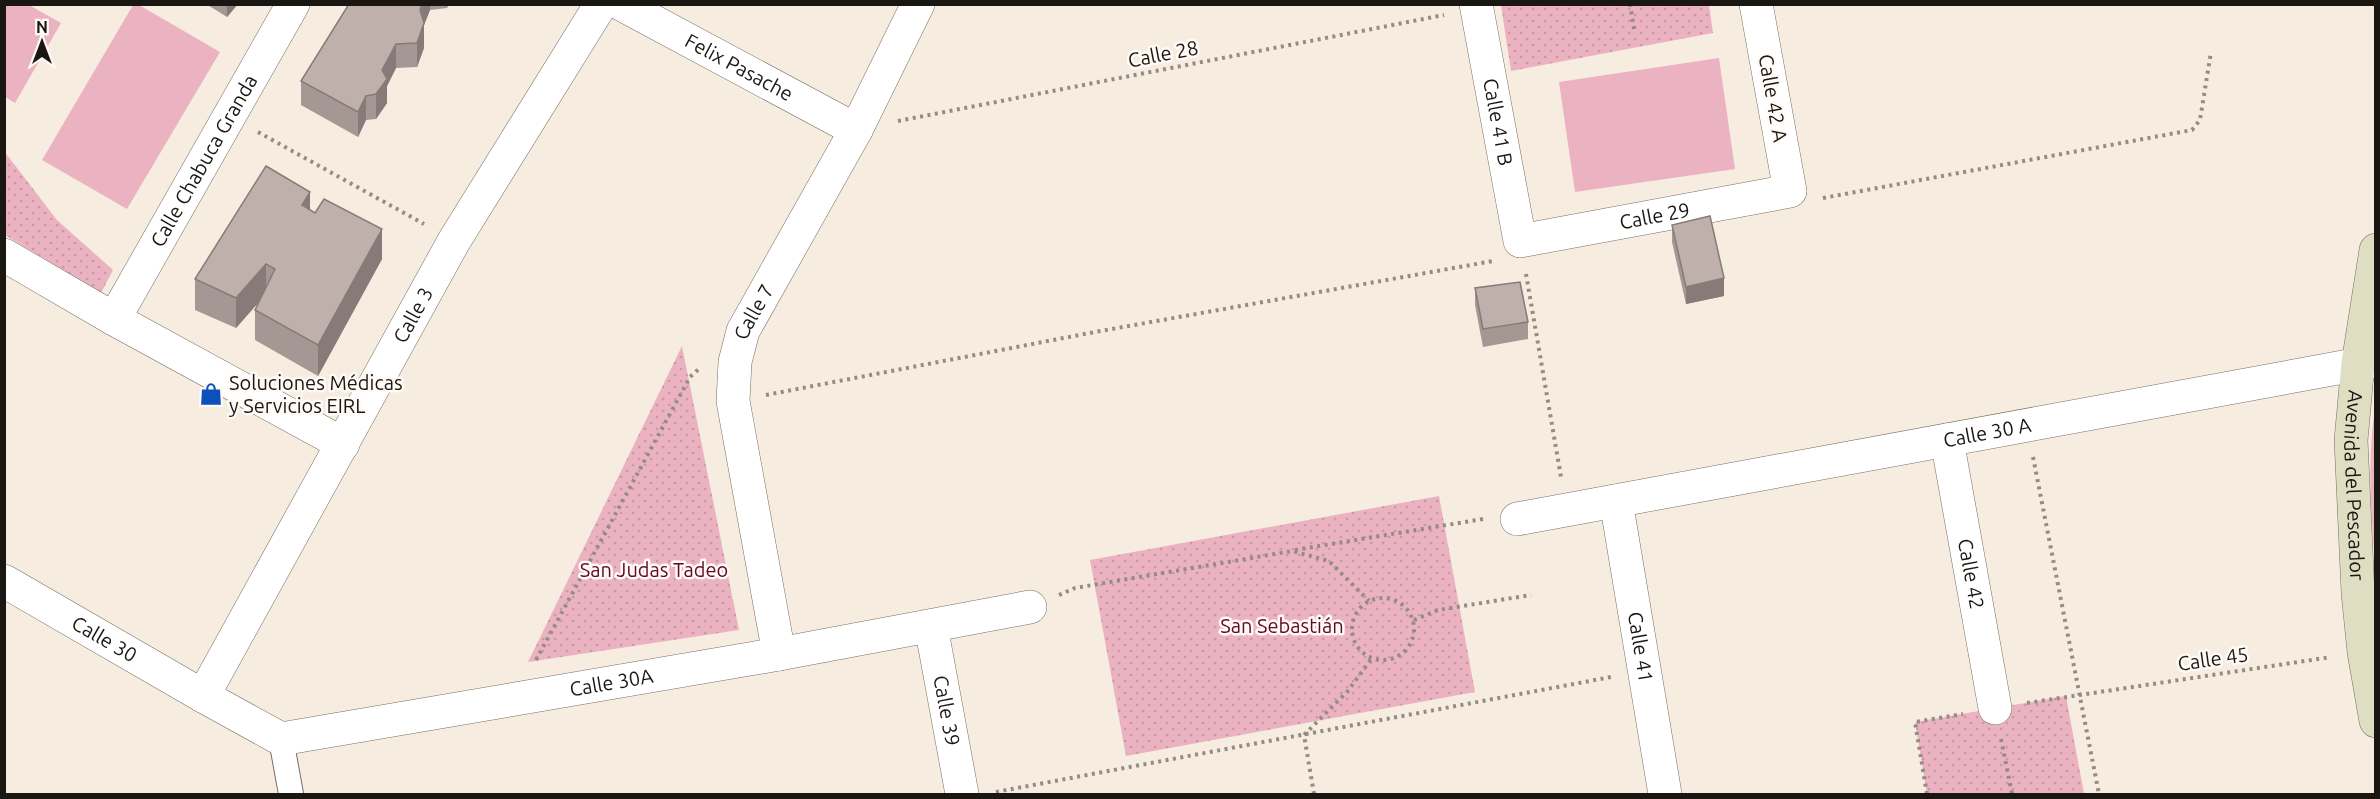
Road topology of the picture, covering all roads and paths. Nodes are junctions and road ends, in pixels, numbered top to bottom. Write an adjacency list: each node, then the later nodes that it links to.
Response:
1 (293, 4): 10 (street, Calle Chabuca Granda)
2 (601, 4): 13 (street, Calle 3)
3 (621, 4): 11 (street, Felix Pasache)
4 (918, 4): 11 (street, Calle 7)
5 (1630, 4): 8 (path)
6 (1756, 4): 12 (street, Calle 42 A)
7 (1476, 7): 11 (path, Calle 28); 14 (street, Calle 41 B)
8 (1634, 29)
9 (2211, 52): 12 (path)
10 (228, 115): 13 (path); 17 (street, Calle Chabuca Granda)
11 (856, 130): 18 (street, Calle 7)
12 (1790, 191): 14 (street, Calle 29)
13 (454, 241): 23 (street, Calle 3)
14 (1521, 248): 20 (path); 25 (path)
15 (2376, 250): 19 (main road, Avenida del Pescador)
16 (4, 255): 17 (street)
17 (114, 319): 23 (street)
18 (743, 331): 20 (street, Calle 7); 41 (path)
19 (2367, 362): 21 (street, Calle 30 A); 34 (main road, Avenida del Pescador)
20 (733, 401): 35 (street, Calle 7)
21 (2027, 424): 22 (street, Calle 30 A); 38 (path)
22 (1947, 440): 24 (street, Calle 30 A); 42 (street, Calle 42)
23 (343, 444): 39 (street, Calle 3)
24 (1616, 501): 25 (street); 37 (street, Calle 41)
25 (1567, 510): 26 (street)
26 (1517, 519): 27 (path)
27 (1292, 551): 30 (path); 31 (path)
28 (4, 581): 39 (street, Calle 30)
29 (1531, 596): 32 (path)
30 (1369, 601): 32 (path); 36 (path)
31 (1030, 607): 33 (street, Calle 30A)
32 (1414, 620): 36 (path)
33 (931, 626): 35 (street, Calle 30A); 49 (street, Calle 39)
34 (2364, 652): 38 (path, Calle 45); 43 (main road, Avenida del Pescador)
35 (779, 654): 41 (street, Calle 30A)
36 (1372, 658): 45 (path)
37 (1644, 671): 45 (path); 51 (street, Calle 41)
38 (2078, 694): 40 (path, Calle 45); 54 (path)
39 (203, 696): 46 (street)
40 (2066, 696)
41 (516, 698): 46 (street, Calle 30A)
42 (1995, 708): 53 (path)
43 (2376, 721)
44 (1915, 722): 52 (path)
45 (1304, 735): 47 (path); 50 (path)
46 (281, 739): 48 (street)
47 (995, 792)
48 (291, 795)
49 (962, 795)
50 (1314, 795)
51 (1665, 795)
52 (1927, 795)
53 (2012, 795)
54 (2099, 795)

